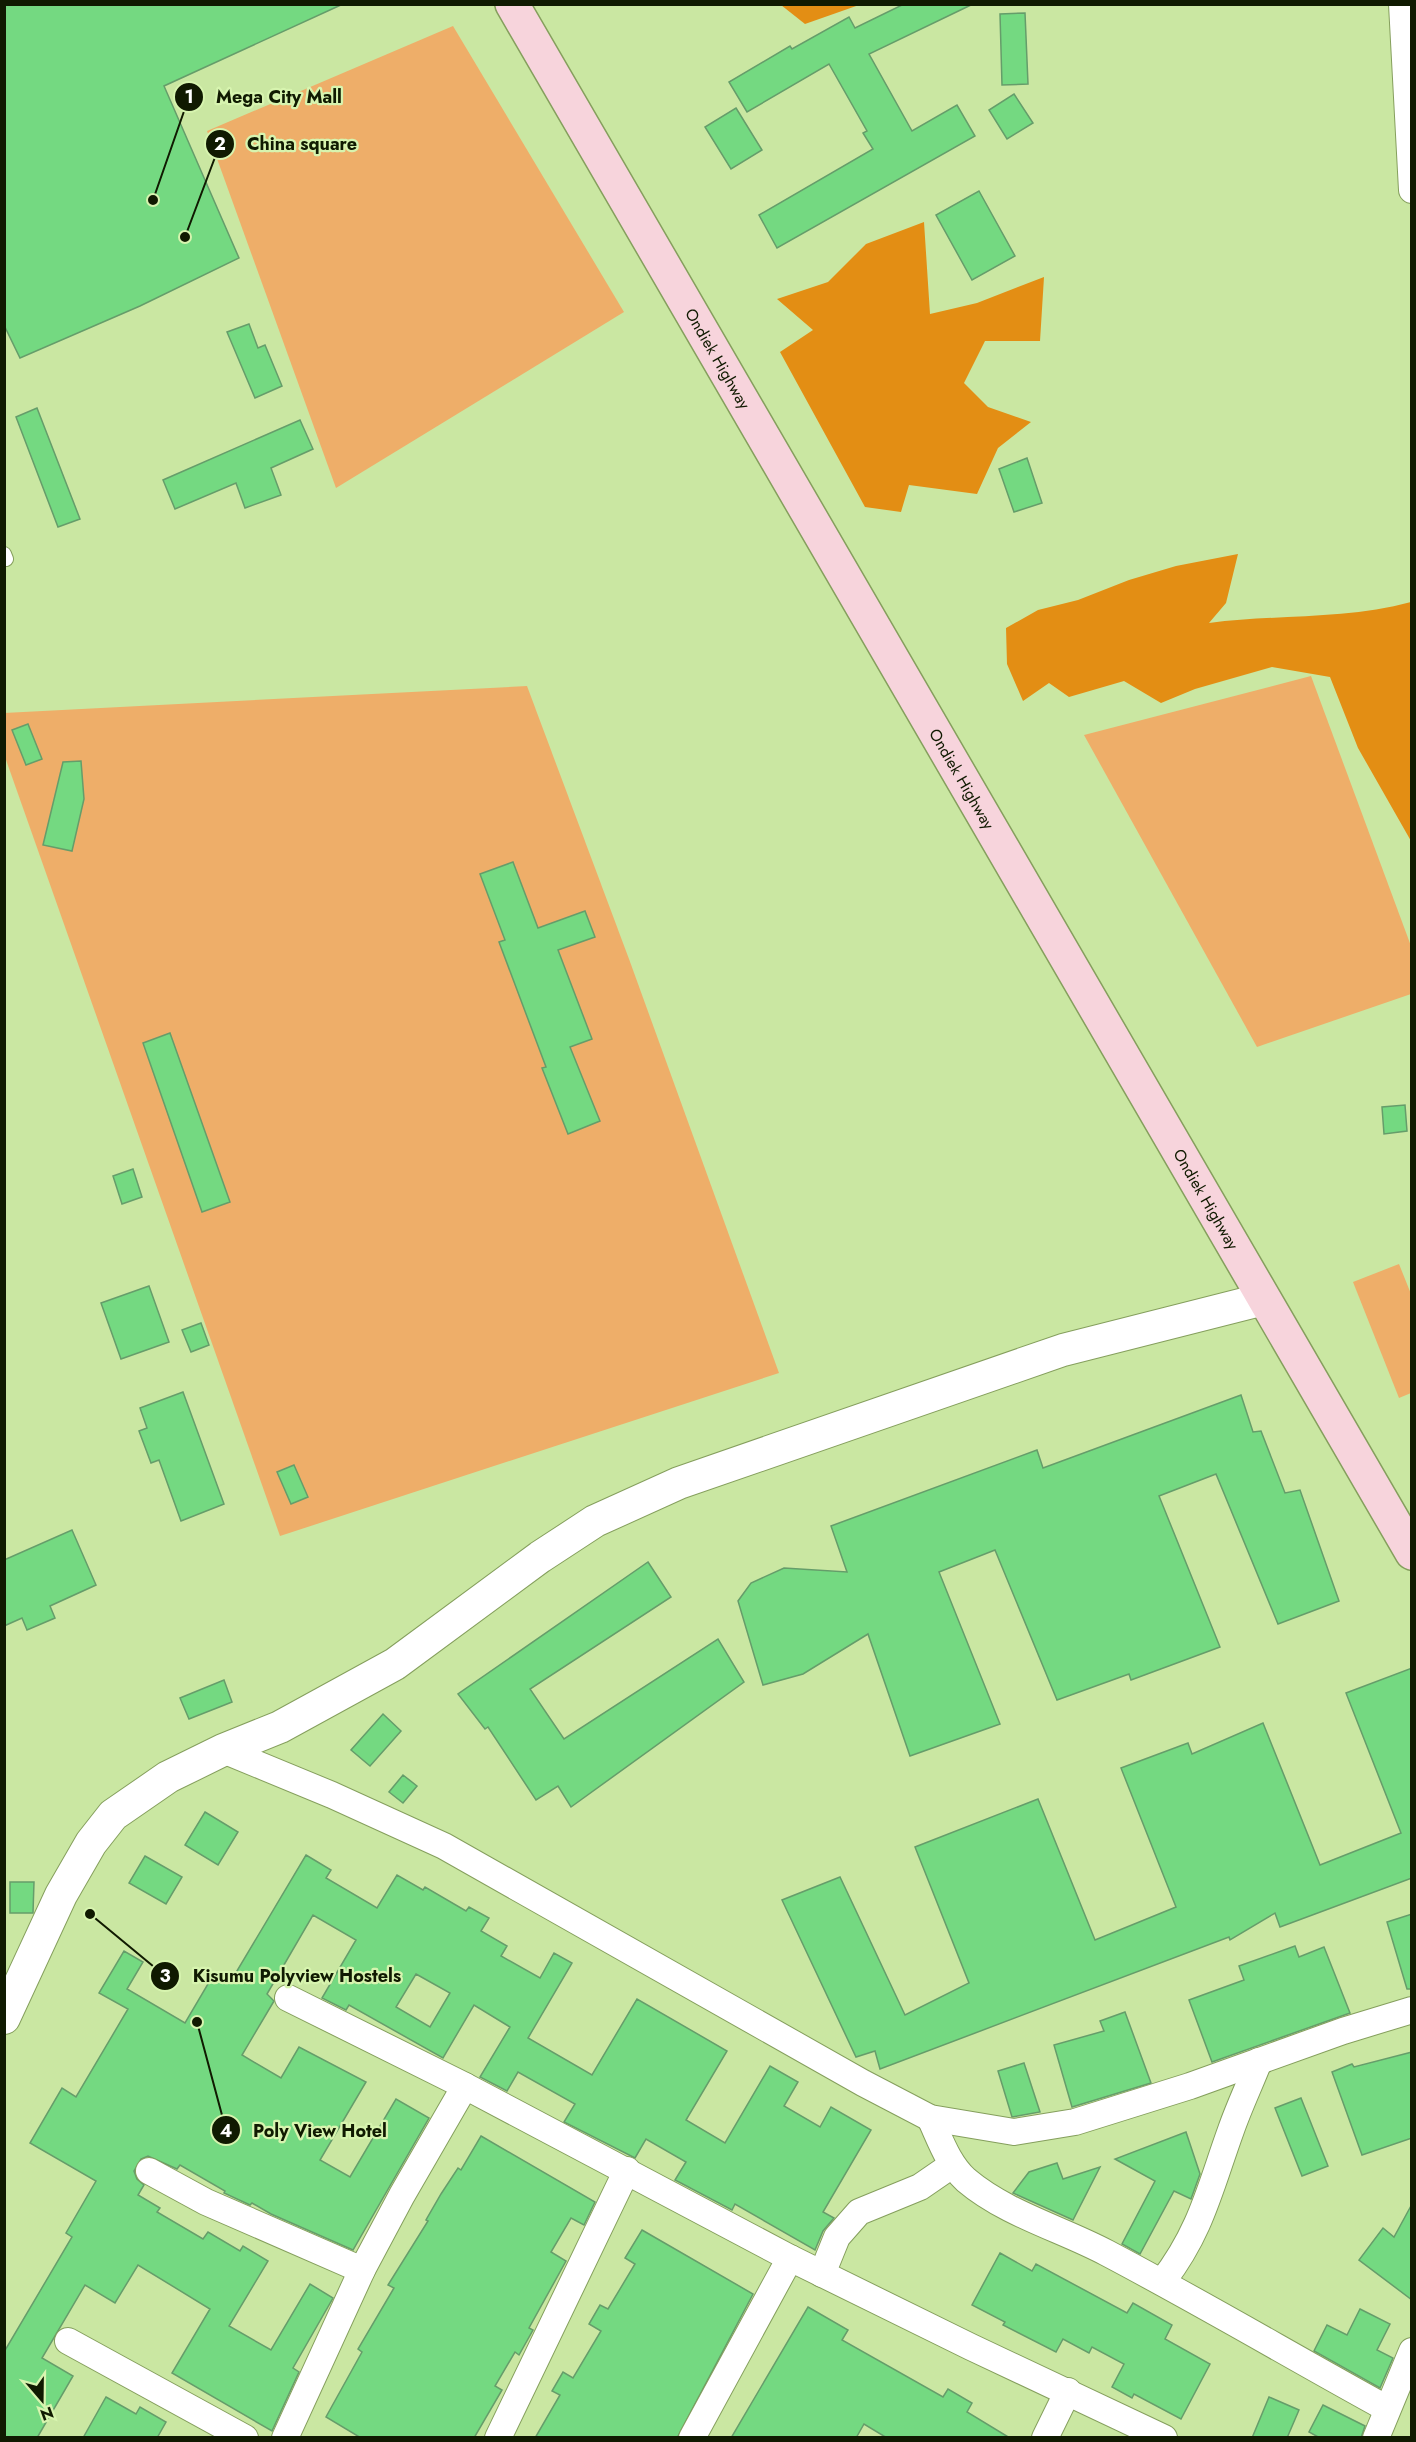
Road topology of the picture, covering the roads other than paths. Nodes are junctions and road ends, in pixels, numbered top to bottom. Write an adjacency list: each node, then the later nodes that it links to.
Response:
1 (512, 4): 5 (main road, Ondiek Highway)
2 (1402, 4): 3 (street)
3 (1410, 119): 4 (street)
4 (1412, 190)
5 (1264, 1299): 6 (main road, Ondiek Highway); 7 (street)
6 (1412, 1553)
7 (223, 1750): 10 (street); 13 (street)
8 (288, 1998): 12 (street)
9 (1412, 2010): 11 (street)
10 (4, 2018)
11 (1259, 2061): 13 (street); 20 (street)
12 (465, 2086): 15 (street); 18 (street)
13 (930, 2118): 14 (street)
14 (952, 2165): 19 (street); 20 (street)
15 (627, 2170): 17 (street); 27 (street)
16 (149, 2171): 18 (street)
17 (790, 2258): 19 (street); 28 (street)
18 (362, 2270): 26 (street)
19 (822, 2274): 23 (street)
20 (1162, 2282): 24 (street)
21 (68, 2341): 25 (street)
22 (1412, 2351): 24 (street)
23 (1068, 2391): 29 (street); 30 (street)
24 (1386, 2408): 31 (street)
25 (245, 2438)
26 (285, 2438)
27 (498, 2438)
28 (692, 2438)
29 (1045, 2438)
30 (1164, 2438)
31 (1376, 2438)

